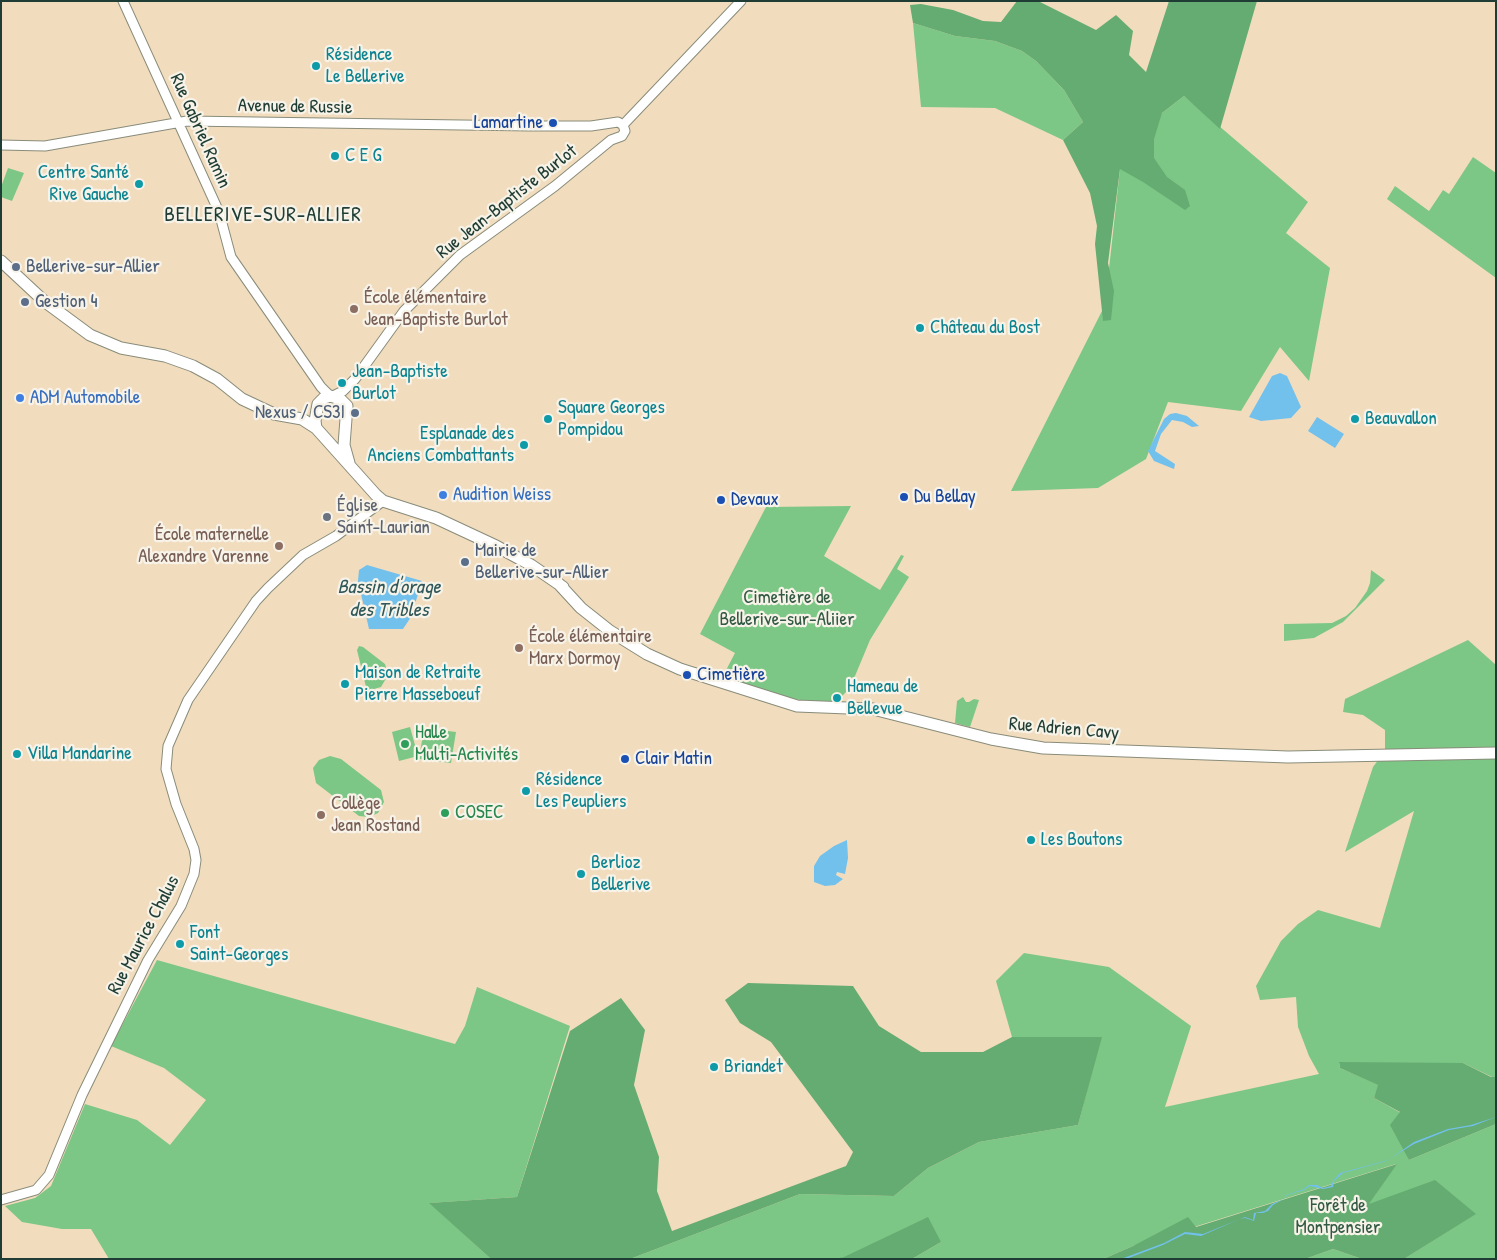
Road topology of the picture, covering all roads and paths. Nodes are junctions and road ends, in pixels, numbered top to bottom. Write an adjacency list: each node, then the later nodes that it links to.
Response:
1 (123, 1): 3 (street, Rue Gabriel Ramin)
2 (740, 1): 4 (street)
3 (178, 123): 5 (street, Avenue de Russie); 6 (street, Avenue de Russie); 9 (street, Rue Gabriel Ramin)
4 (623, 125): 5 (street, Avenue de Russie); 5 (street)
5 (611, 132): 8 (street, Rue Jean-Baptiste Burlot)
6 (1, 145)
7 (1, 261): 12 (main road)
8 (354, 379): 9 (street, Rue Jean-Baptiste Burlot); 10 (street, Rue Jean-Baptiste Burlot)
9 (332, 396): 10 (main road); 12 (main road)
10 (347, 406): 11 (main road)
11 (346, 427): 12 (main road); 13 (main road)
12 (320, 432): 13 (main road)
13 (349, 464): 14 (main road)
14 (383, 501): 15 (main road, Rue Adrien Cavy); 16 (street, Rue Maurice Chalus)
15 (1496, 753)
16 (1, 1200)

